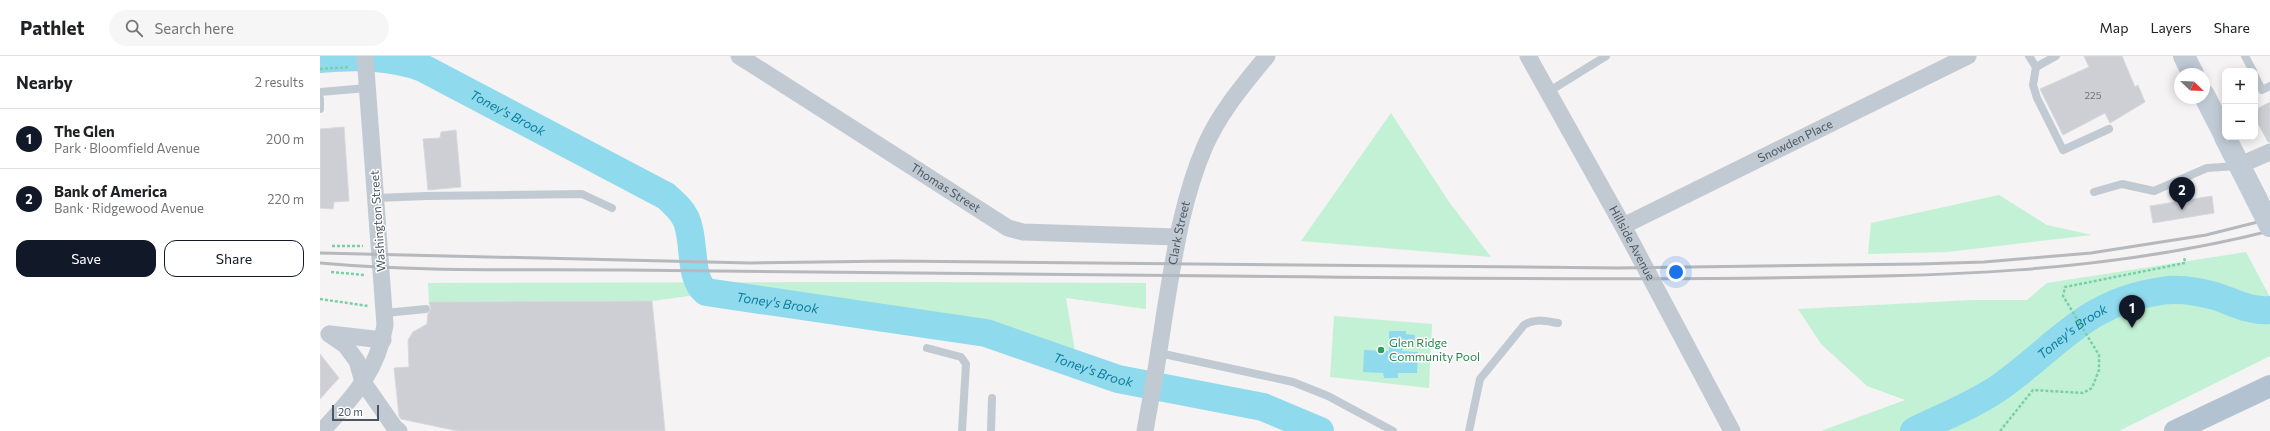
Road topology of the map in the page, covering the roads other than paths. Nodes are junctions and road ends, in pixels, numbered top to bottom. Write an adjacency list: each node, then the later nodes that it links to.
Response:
1 (739, 56): 30 (street, Thomas Street)
2 (1267, 56): 30 (street, Clark Street)
3 (1528, 56): 16 (street, Hillside Avenue)
4 (1606, 56): 16 (lane)
5 (1968, 56): 28 (street, Snowden Place)
6 (2029, 56): 10 (lane)
7 (2056, 56): 10 (lane)
8 (2245, 56): 11 (lane)
9 (365, 63): 14 (street, Washington Street)
10 (2036, 67): 20 (lane)
11 (2251, 68)
12 (2258, 82): 13 (lane)
13 (2270, 86)
14 (367, 88): 15 (lane); 26 (street, Washington Street)
15 (320, 92)
16 (1548, 92): 28 (street, Hillside Avenue)
17 (320, 99): 19 (lane)
18 (2208, 104): 21 (street)
19 (320, 108)
20 (2109, 129)
21 (2222, 131)
22 (2227, 140): 24 (street)
23 (2270, 152): 24 (street)
24 (2240, 165): 25 (lane); 29 (street, bridge)
25 (2094, 192)
26 (376, 198): 27 (lane); 31 (street, Washington Street)
27 (612, 208)
28 (1623, 226): 48 (street, Hillside Avenue)
29 (2270, 226)
30 (1177, 237): 37 (street, Clark Street)
31 (379, 309): 32 (lane); 35 (street, Washington Street)
32 (426, 309)
33 (1558, 323): 47 (lane)
34 (325, 333): 35 (street); 38 (street)
35 (383, 340): 38 (street, Washington Street)
36 (927, 348): 43 (lane)
37 (1159, 353): 45 (street, Clark Street); 46 (lane)
38 (363, 382): 41 (street); 42 (street, Washington Street)
39 (2270, 386): 49 (main road)
40 (992, 398): 44 (lane)
41 (396, 430)
42 (322, 431)
43 (962, 431)
44 (991, 431)
45 (1145, 431)
46 (1394, 431)
47 (1469, 431)
48 (1732, 431)
49 (2175, 431)

